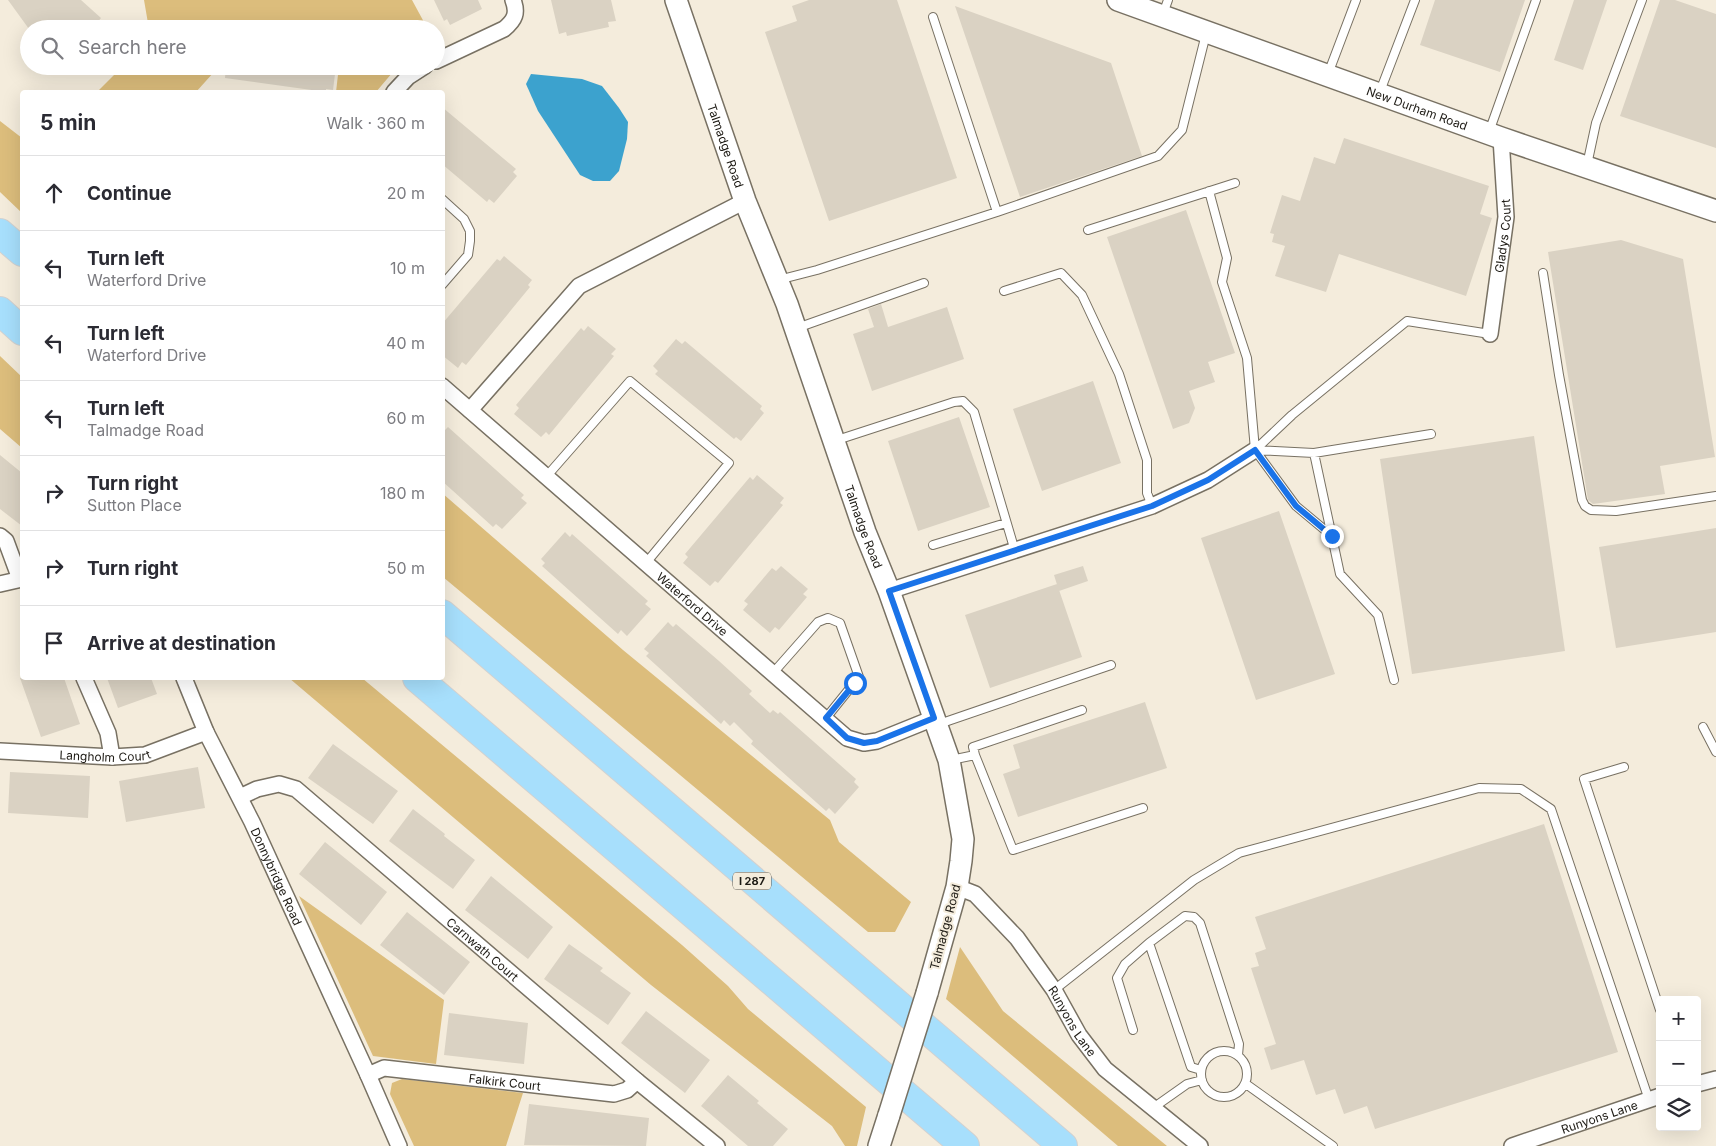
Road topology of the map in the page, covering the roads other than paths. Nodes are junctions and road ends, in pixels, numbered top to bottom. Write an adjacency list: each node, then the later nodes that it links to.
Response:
1 (513, 0): 11 (street)
2 (1118, 0): 8 (street, New Durham Road)
3 (1356, 0): 13 (lane)
4 (1415, 0): 15 (lane)
5 (1536, 0): 16 (lane)
6 (1642, 0): 17 (lane)
7 (679, 5): 20 (street, Talmadge Road)
8 (1165, 8): 10 (street, New Durham Road)
9 (933, 16): 23 (lane)
10 (1206, 32): 13 (street, New Durham Road); 23 (lane)
11 (445, 57)
12 (411, 75): 14 (street)
13 (1328, 76): 15 (street, New Durham Road)
14 (396, 90)
15 (1379, 94): 16 (street, New Durham Road)
16 (1495, 136): 17 (street, New Durham Road); 35 (street, Gladys Court)
17 (1587, 167): 22 (street, New Durham Road)
18 (1235, 184): 19 (lane)
19 (1208, 191): 24 (lane); 40 (lane)
20 (744, 201): 28 (street, Talmadge Road); 37 (street)
21 (445, 202): 29 (lane)
22 (1716, 211)
23 (997, 212): 28 (lane)
24 (1088, 230)
25 (0, 233): 26 (highway)
26 (20, 250)
27 (1543, 273): 43 (lane)
28 (777, 280): 34 (street, Talmadge Road)
29 (445, 282)
30 (924, 283): 34 (lane)
31 (1004, 291): 44 (lane)
32 (0, 311): 33 (highway)
33 (20, 329)
34 (795, 329): 39 (street, Talmadge Road)
35 (1490, 334): 40 (lane)
36 (445, 389): 37 (street, Waterford Drive)
37 (470, 410): 42 (street, Waterford Drive)
38 (1431, 434): 41 (lane)
39 (834, 441): 45 (lane); 54 (street, Talmadge Road)
40 (1255, 450): 41 (lane); 44 (street); 47 (lane)
41 (1314, 453): 47 (lane)
42 (546, 477): 50 (street, Waterford Drive); 50 (lane)
43 (1716, 496)
44 (1152, 506): 49 (street)
45 (1006, 523): 48 (lane); 49 (lane)
46 (0, 536): 51 (street)
47 (1332, 536): 61 (lane)
48 (933, 545)
49 (1015, 551): 54 (street)
50 (646, 563): 57 (street, Waterford Drive)
51 (20, 576)
52 (20, 579): 53 (street)
53 (0, 584)
54 (889, 591): 64 (street, Talmadge Road)
55 (445, 617): 94 (highway, I 287)
56 (1111, 665): 64 (lane)
57 (773, 673): 63 (street, Waterford Drive); 63 (lane)
58 (85, 680): 70 (street)
59 (185, 680): 66 (street, Donnybridge Road)
60 (419, 680): 93 (highway)
61 (1394, 680)
62 (1082, 710): 69 (lane)
63 (826, 718): 64 (street, Waterford Drive)
64 (936, 721): 71 (street, Talmadge Road)
65 (1703, 727): 68 (lane)
66 (206, 732): 70 (street, Langholm Court); 73 (street, Donnybridge Road)
67 (0, 751): 70 (street, Langholm Court)
68 (1716, 752)
69 (975, 755): 71 (lane); 74 (lane)
70 (112, 757)
71 (949, 760): 75 (street, Talmadge Road)
72 (1624, 767): 78 (lane)
73 (240, 797): 82 (street, Donnybridge Road); 84 (street, Carnwath Court)
74 (1144, 808)
75 (957, 887): 77 (street, Runyons Lane); 92 (street, Talmadge Road, bridge)
76 (1149, 943): 79 (lane); 80 (lane); 81 (lane)
77 (1054, 990): 88 (lane); 89 (street, Runyons Lane)
78 (1656, 998)
79 (1133, 1030)
80 (1238, 1055): 81 (lane); 87 (lane)
81 (1201, 1070): 85 (lane)
82 (368, 1074): 84 (street, Falkirk Court); 90 (street, Donnybridge Road)
83 (1716, 1078): 86 (street)
84 (637, 1080): 91 (street, Carnwath Court)
85 (1202, 1080): 87 (lane); 89 (lane)
86 (1701, 1083)
87 (1246, 1084): 96 (lane)
88 (1654, 1098): 97 (street, Runyons Lane)
89 (1153, 1108): 95 (street, Runyons Lane)
90 (399, 1146)
91 (717, 1146)
92 (879, 1146)
93 (965, 1146)
94 (1063, 1146)
95 (1200, 1146)
96 (1333, 1146)
97 (1512, 1146)

